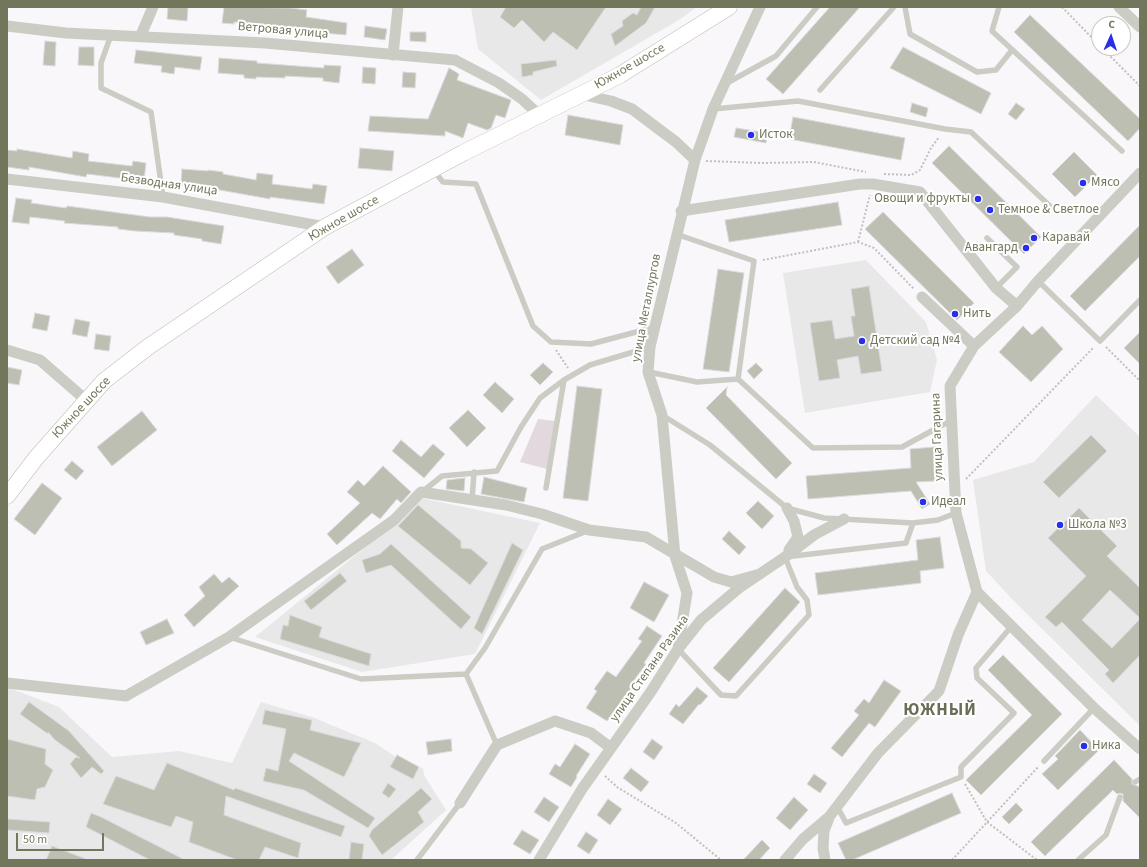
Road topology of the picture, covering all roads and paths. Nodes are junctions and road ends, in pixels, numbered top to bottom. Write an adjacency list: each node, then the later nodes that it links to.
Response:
1 (153, 7): 14 (street)
2 (398, 7): 17 (street)
3 (729, 7): 22 (street, Южное шоссе)
4 (760, 7): 19 (street, улица Металлургов)
5 (818, 7): 19 (lane)
6 (894, 7): 21 (lane)
7 (905, 7): 16 (lane)
8 (998, 7): 16 (lane)
9 (1062, 7): 15 (path)
10 (1119, 7): 12 (street)
11 (7, 26): 13 (street, Ветровая улица)
12 (1140, 27)
13 (111, 34): 14 (street, Ветровая улица); 32 (lane)
14 (141, 35): 17 (street, Ветровая улица)
15 (1091, 37)
16 (1012, 50): 26 (lane)
17 (393, 55): 24 (street, Ветровая улица)
18 (1110, 56): 20 (path)
19 (726, 83): 23 (street, улица Металлургов)
20 (1140, 86)
21 (820, 90)
22 (580, 94): 24 (street, Южное шоссе); 27 (street)
23 (713, 109): 25 (lane); 27 (street, улица Металлургов)
24 (540, 116): 28 (street, Южное шоссе)
25 (945, 129): 30 (path); 33 (lane)
26 (1122, 151)
27 (695, 160): 30 (path); 34 (street, улица Металлургов)
28 (432, 170): 35 (street, Южное шоссе); 47 (lane)
29 (1140, 173): 40 (street, улица Гагарина)
30 (873, 178): 34 (street); 38 (path); 41 (street)
31 (7, 179): 32 (street, Безводная улица)
32 (163, 197): 35 (street, Безводная улица)
33 (1051, 207)
34 (682, 211): 36 (street, улица Металлургов)
35 (325, 227): 56 (street, Южное шоссе)
36 (676, 234): 39 (lane); 45 (street, улица Металлургов)
37 (987, 238): 41 (lane)
38 (858, 242): 39 (path); 42 (path)
39 (754, 261): 53 (lane)
40 (1038, 281): 44 (street, улица Гагарина); 46 (lane)
41 (996, 288): 44 (street)
42 (922, 298): 48 (street)
43 (1140, 300): 46 (lane)
44 (1017, 306): 48 (street, улица Гагарина)
45 (655, 326): 47 (lane); 49 (street, улица Металлургов)
46 (1100, 341): 55 (path); 61 (path)
47 (552, 342): 52 (path)
48 (974, 346): 58 (street, улица Гагарина)
49 (650, 347): 51 (street, улица Металлургов); 52 (lane)
50 (7, 350): 56 (street)
51 (648, 372): 53 (lane); 57 (street, улица Металлургов)
52 (572, 375): 54 (lane)
53 (738, 379): 58 (lane)
54 (564, 380): 59 (lane); 60 (lane)
55 (1140, 381)
56 (87, 401): 63 (street, Южное шоссе)
57 (662, 414): 65 (lane); 70 (street, улица Металлургов)
58 (950, 421): 61 (street, улица Гагарина)
59 (474, 472): 62 (lane); 64 (lane)
60 (546, 488)
61 (954, 491): 66 (street, улица Гагарина)
62 (421, 492): 64 (street); 75 (street)
63 (7, 496)
64 (472, 500): 69 (street)
65 (787, 508): 67 (lane); 71 (street)
66 (956, 513): 68 (lane); 73 (street, улица Гагарина)
67 (844, 519): 68 (lane); 71 (street, улица Степана Разина)
68 (912, 523): 71 (lane)
69 (589, 530): 70 (street); 77 (lane)
70 (675, 556): 72 (street); 76 (street, улица Металлургов)
71 (785, 558): 72 (street, улица Степана Разина); 76 (lane)
72 (760, 574): 76 (street, улица Степана Разина)
73 (977, 592): 74 (street, улица Гагарина); 88 (street)
74 (1011, 627): 79 (street, улица Гагарина); 85 (lane)
75 (229, 637): 77 (lane); 78 (street)
76 (678, 649): 81 (street, улица Степана Разина)
77 (466, 674): 80 (lane)
78 (7, 683)
79 (1094, 708): 82 (street, улица Гагарина); 83 (lane)
80 (497, 745): 81 (street); 87 (street)
81 (611, 748): 84 (street, улица Степана Разина)
82 (1140, 749)
83 (1044, 761): 90 (path)
84 (597, 768): 92 (street, улица Степана Разина); 93 (path)
85 (961, 777): 88 (lane); 90 (path)
86 (1120, 797): 98 (lane)
87 (460, 803): 91 (lane)
88 (837, 806): 89 (street)
89 (829, 817): 94 (street); 95 (street)
90 (987, 822): 96 (path); 97 (path)
91 (417, 860)
92 (539, 860)
93 (721, 860)
94 (784, 860)
95 (825, 860)
96 (952, 860)
97 (1037, 860)
98 (1078, 860)

